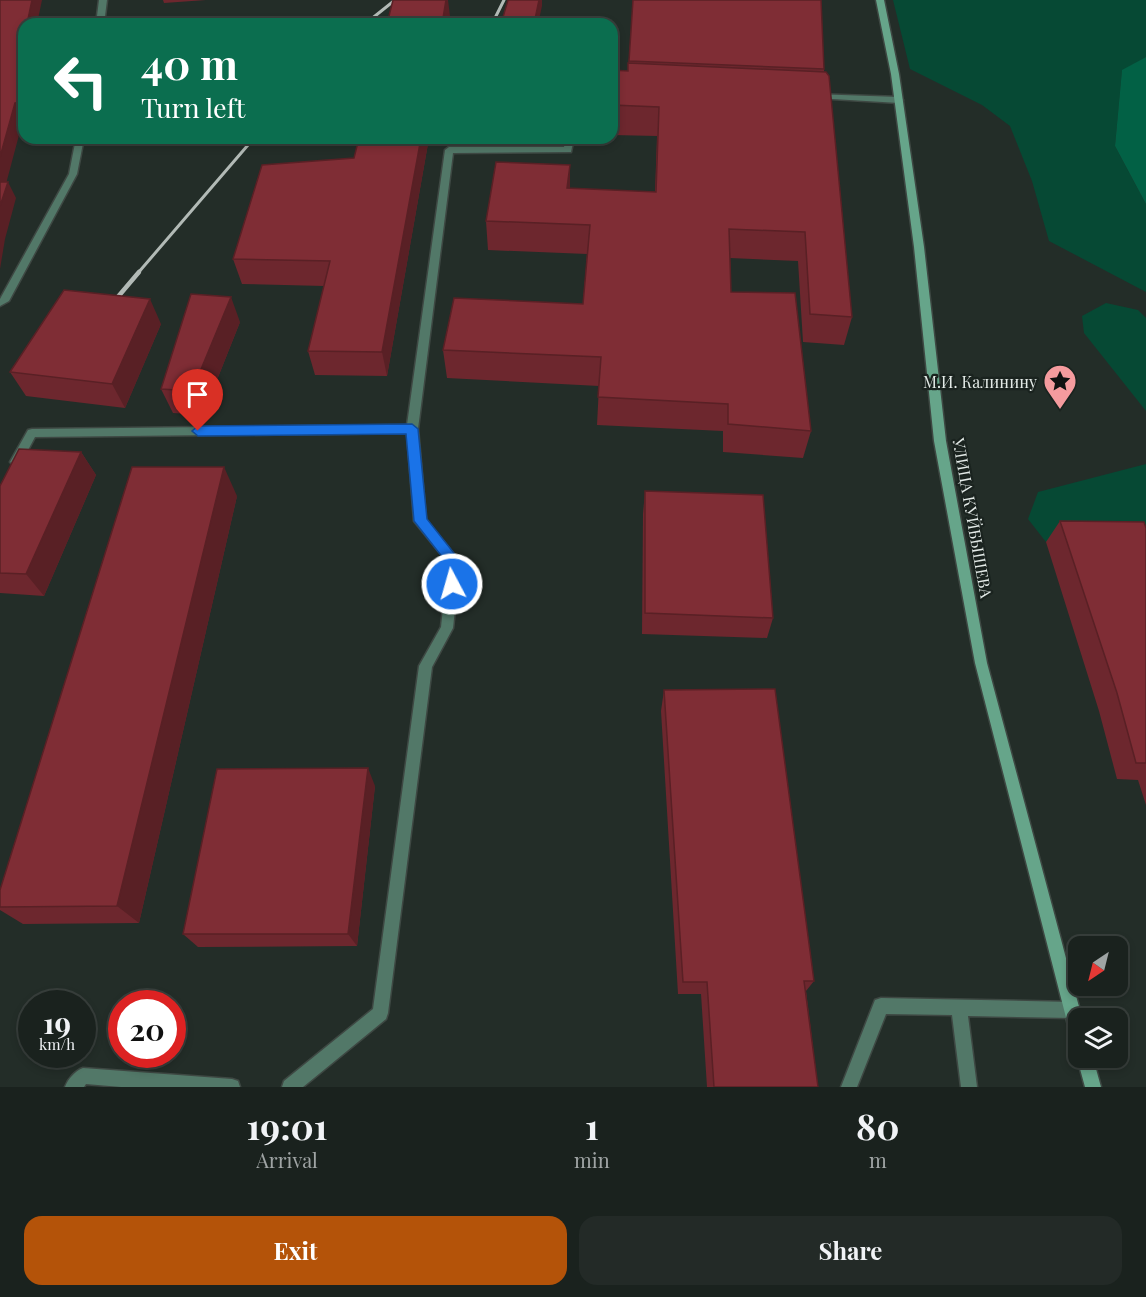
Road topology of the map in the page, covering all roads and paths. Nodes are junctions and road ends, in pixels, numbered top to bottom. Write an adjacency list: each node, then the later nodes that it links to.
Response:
1 (103, 0): 3 (street)
2 (880, 0): 5 (main road, УЛИЦА КУЙБЫШЕВА)
3 (101, 18)
4 (803, 95): 5 (street)
5 (898, 99): 12 (main road, УЛИЦА КУЙБЫШЕВА)
6 (79, 144): 8 (street)
7 (569, 144): 9 (street)
8 (0, 303)
9 (412, 429): 10 (street); 17 (street)
10 (11, 473)
11 (959, 1008): 13 (street); 18 (street); 19 (street)
12 (1071, 1008)
13 (1068, 1010)
14 (1088, 1068): 20 (main road)
15 (73, 1087): 16 (street)
16 (231, 1087)
17 (290, 1087)
18 (849, 1087)
19 (969, 1087)
20 (1093, 1087)

